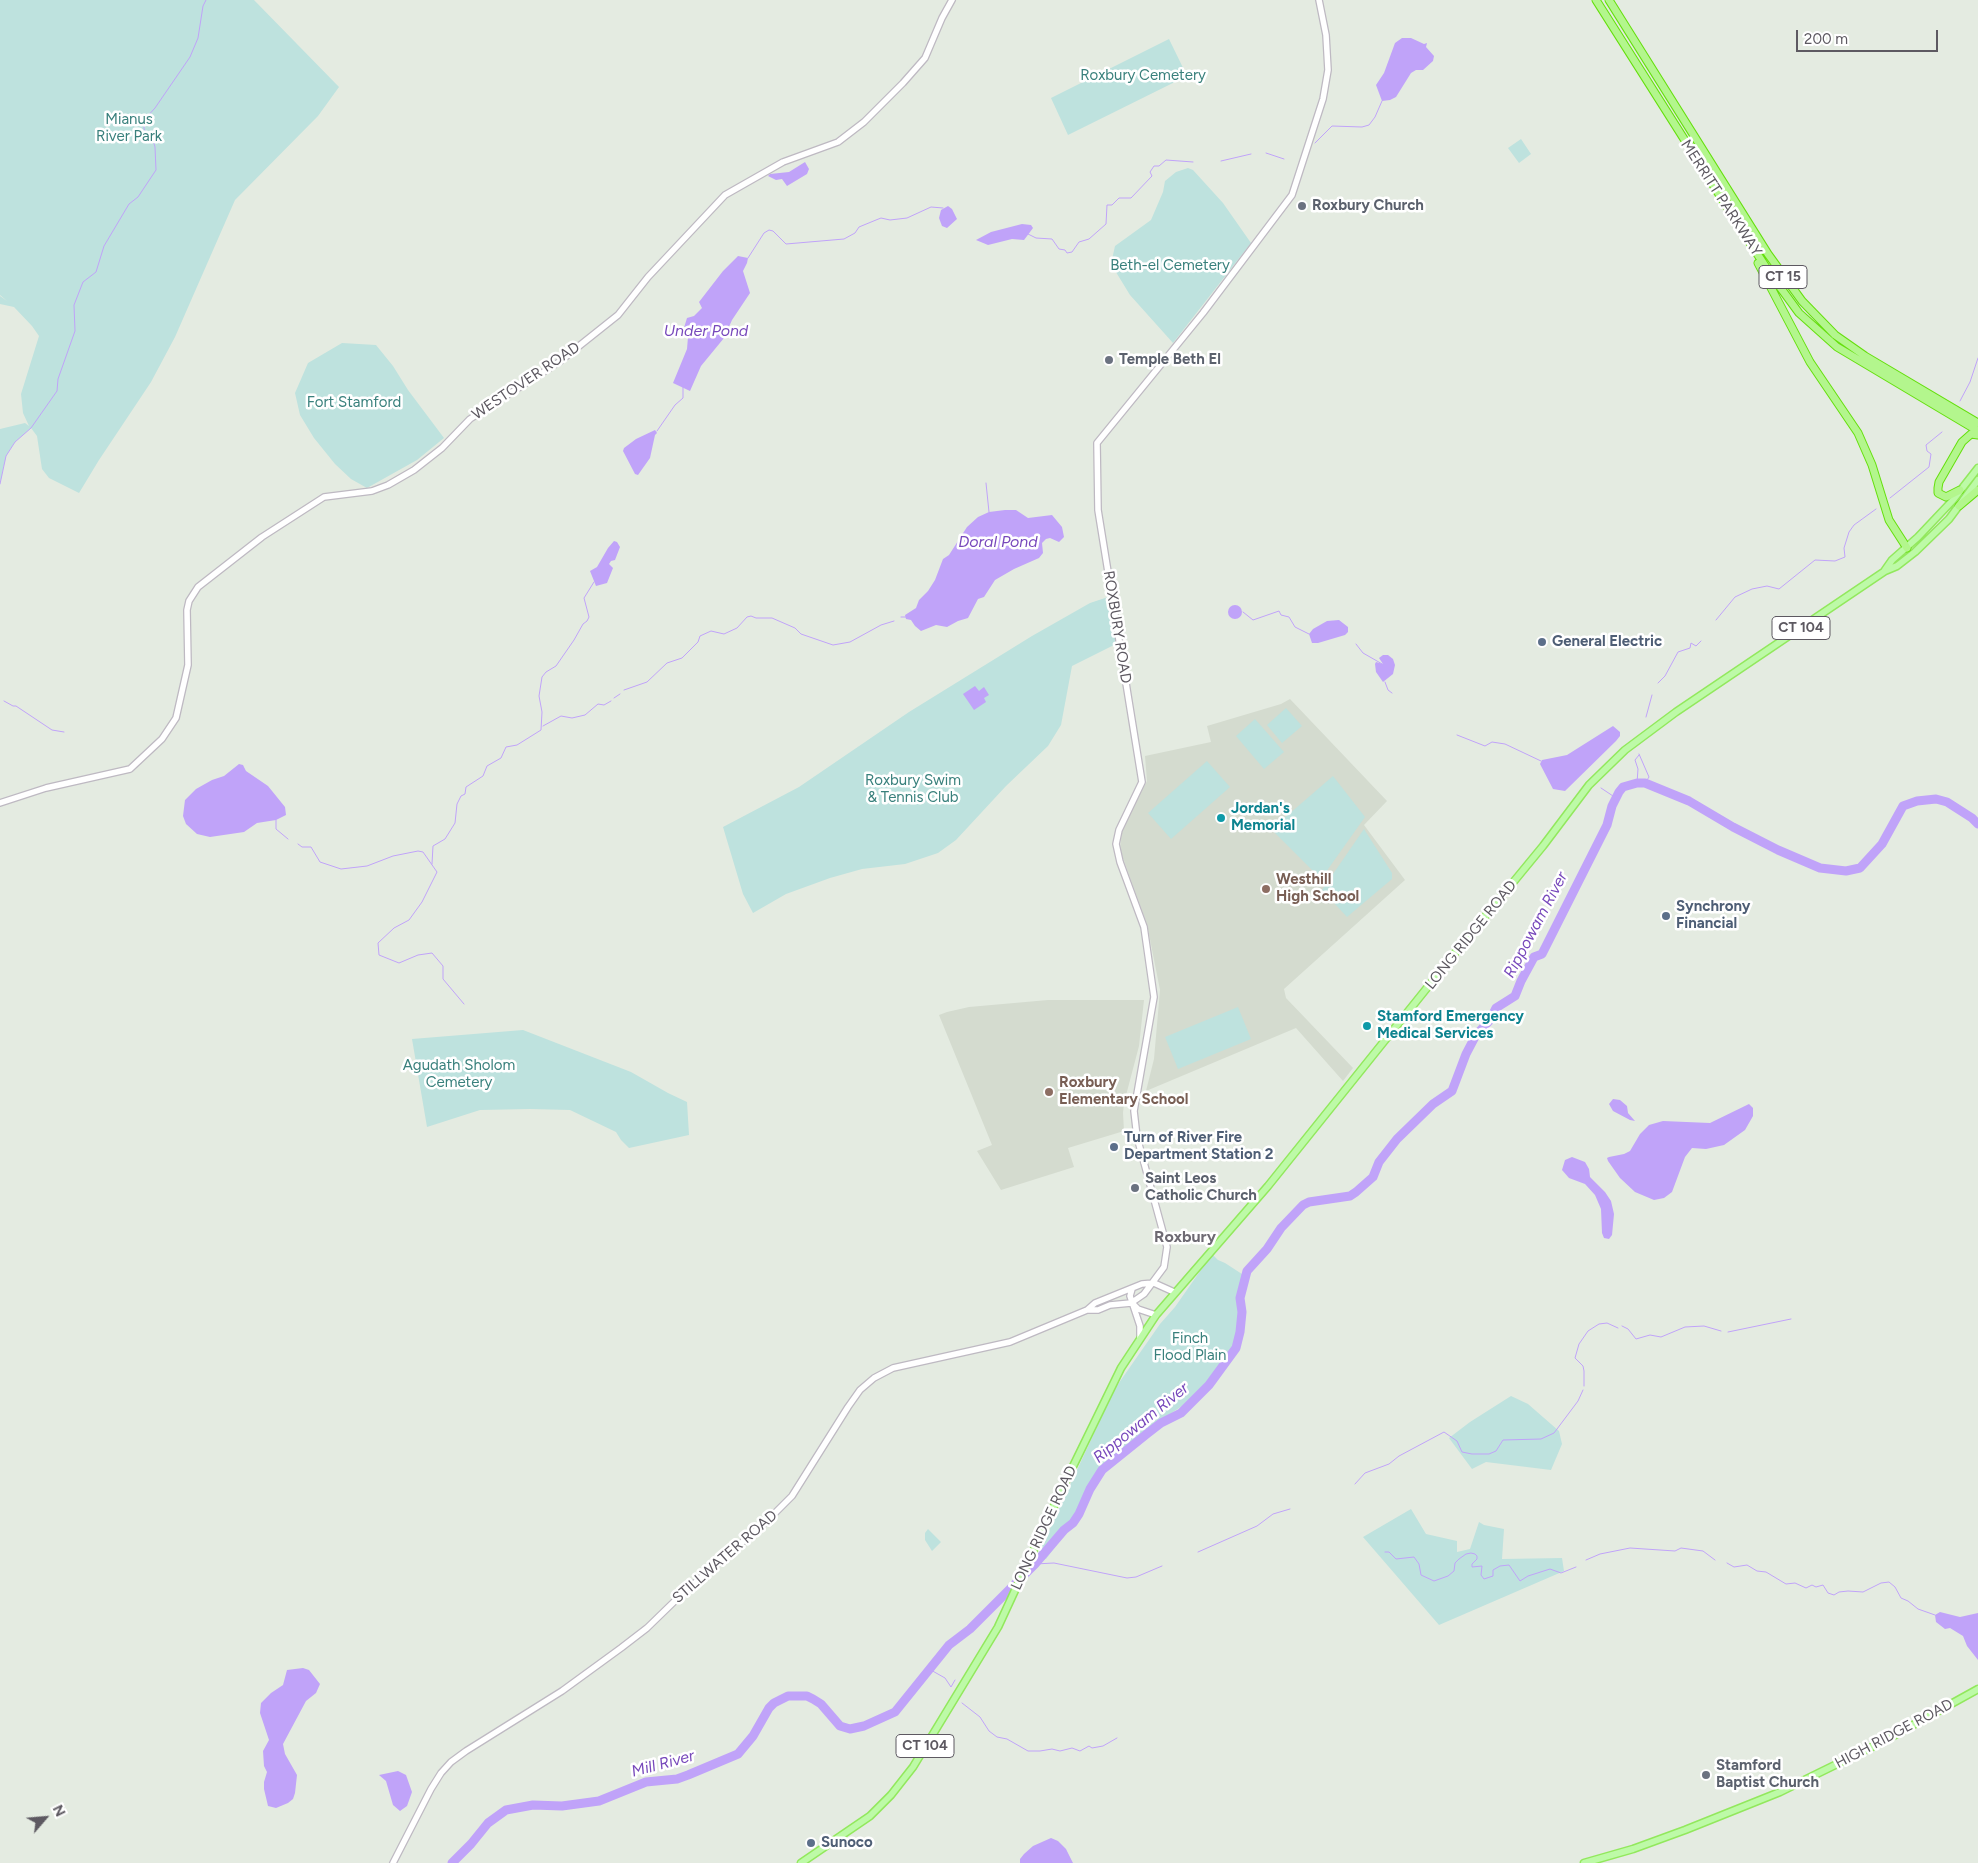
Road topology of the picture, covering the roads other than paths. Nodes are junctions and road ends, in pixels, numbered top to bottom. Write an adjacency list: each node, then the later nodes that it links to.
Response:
1 (952, 0): 15 (street, WESTOVER ROAD)
2 (1319, 0): 16 (street, ROXBURY ROAD)
3 (1596, 0): 5 (highway, MERRITT PARKWAY / CT 15)
4 (1608, 0): 6 (highway, MERRITT PARKWAY / CT 15)
5 (1740, 229): 7 (highway, MERRITT PARKWAY / CT 15); 13 (highway)
6 (1978, 423)
7 (1978, 433): 10 (highway)
8 (1978, 468): 10 (main road, LONG RIDGE ROAD / CT 104)
9 (1978, 480): 12 (main road, LONG RIDGE ROAD / CT 104)
10 (1960, 490): 13 (main road, LONG RIDGE ROAD / CT 104)
11 (1978, 490): 12 (highway)
12 (1959, 506): 14 (main road, LONG RIDGE ROAD / CT 104)
13 (1907, 548): 14 (main road, LONG RIDGE ROAD / CT 104)
14 (1885, 571): 18 (main road, LONG RIDGE ROAD / CT 104)
15 (0, 803)
16 (1154, 1283): 17 (street, STILLWATER ROAD); 18 (street); 19 (street)
17 (1132, 1289): 19 (street); 20 (street, STILLWATER ROAD)
18 (1174, 1292): 21 (main road, LONG RIDGE ROAD / CT 104)
19 (1131, 1303): 20 (street, STILLWATER ROAD); 21 (street); 22 (street)
20 (1087, 1310): 24 (street, STILLWATER ROAD)
21 (1156, 1315): 22 (main road, LONG RIDGE ROAD / CT 104)
22 (1140, 1338): 25 (main road, LONG RIDGE ROAD / CT 104)
23 (1978, 1689): 26 (main road, HIGH RIDGE ROAD)
24 (392, 1863)
25 (801, 1863)
26 (1584, 1863)

